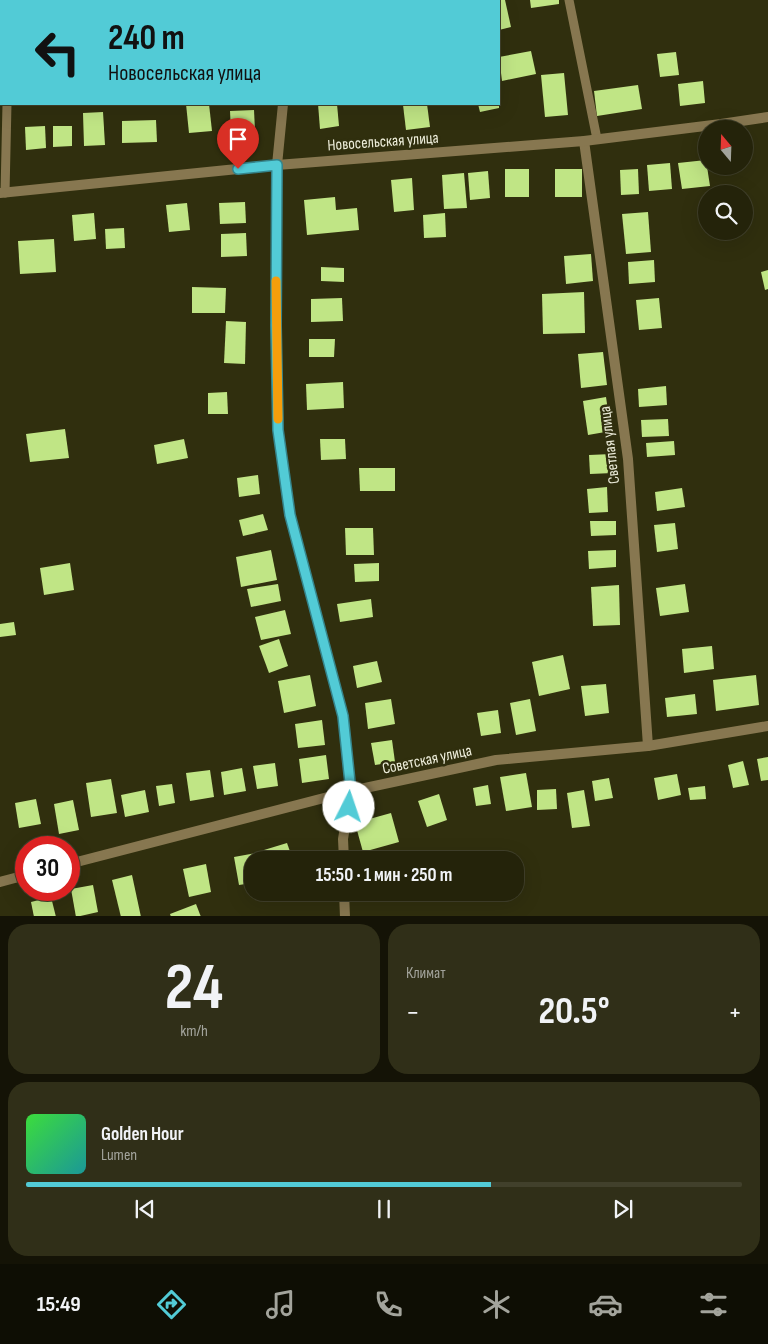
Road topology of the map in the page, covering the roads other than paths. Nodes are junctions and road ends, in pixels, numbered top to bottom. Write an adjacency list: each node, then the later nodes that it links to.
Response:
1 (568, 0): 5 (lane)
2 (7, 105): 8 (lane)
3 (283, 105): 7 (street)
4 (768, 117): 5 (street, Новосельская улица)
5 (597, 139): 6 (street, Новосельская улица)
6 (584, 141): 7 (street, Новосельская улица); 10 (street, Светлая улица)
7 (277, 165): 8 (street, Новосельская улица); 11 (street)
8 (2, 193)
9 (768, 726): 10 (street, Советская улица)
10 (648, 746): 11 (street, Советская улица)
11 (351, 792): 12 (street); 13 (street, Советская улица)
12 (344, 851)
13 (80, 861)
14 (15, 878): 15 (street)
15 (0, 882)
16 (344, 901): 17 (street)
17 (345, 916)

